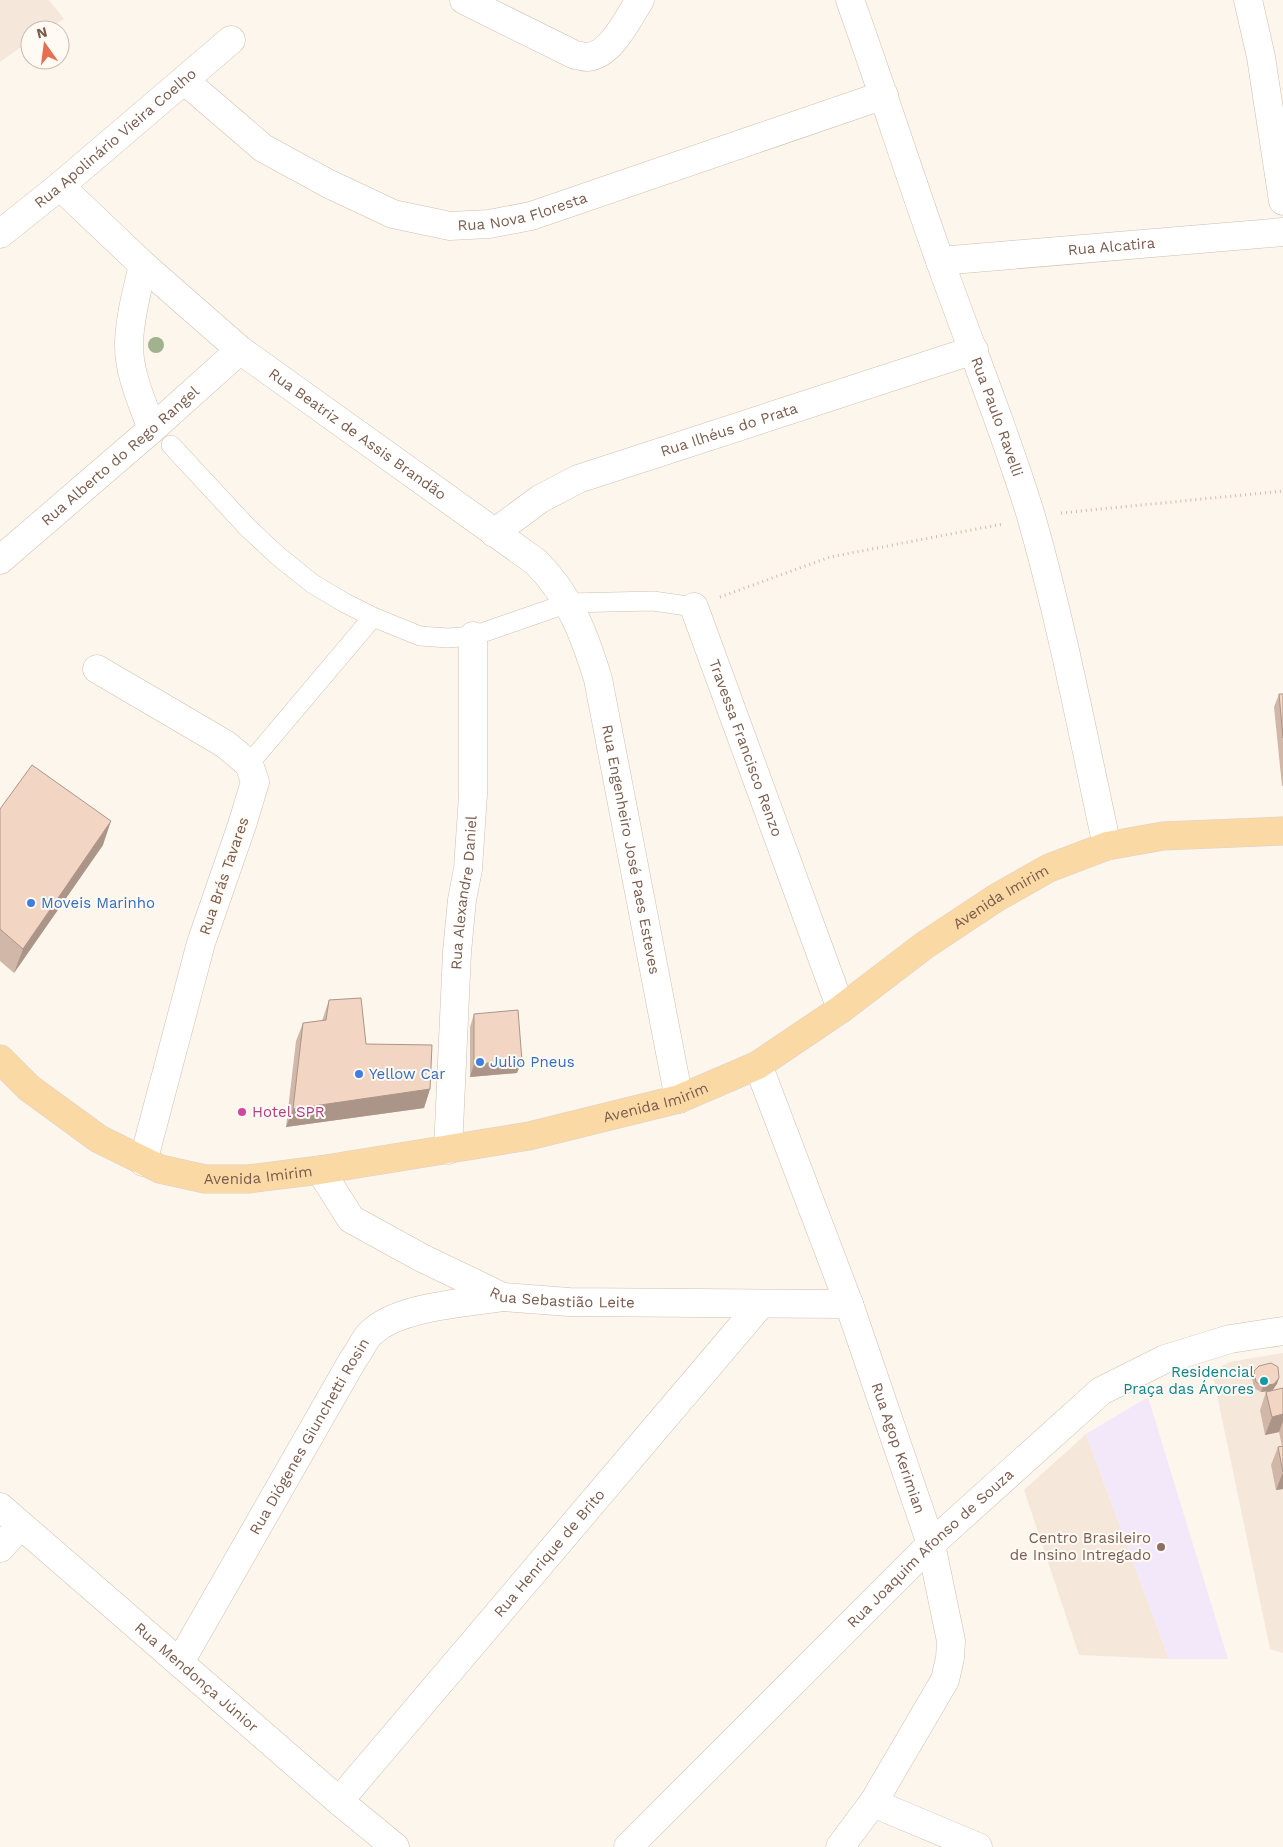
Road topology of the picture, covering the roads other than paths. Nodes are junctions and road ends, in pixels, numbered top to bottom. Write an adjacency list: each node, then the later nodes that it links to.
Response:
1 (464, 0): 2 (street)
2 (640, 0)
3 (850, 0): 7 (street, Rua Paulo Ravelli)
4 (1248, 0): 9 (street)
5 (230, 40): 6 (street, Rua Apolinário Vieira Coelho)
6 (185, 81): 7 (street, Rua Nova Floresta); 8 (street, Rua Apolinário Vieira Coelho)
7 (884, 95): 12 (street, Rua Paulo Ravelli)
8 (60, 186): 11 (street, Rua Apolinário Vieira Coelho); 13 (street, Rua Beatriz de Assis Brandão)
9 (1283, 201)
10 (1283, 232): 12 (street, Rua Alcatira)
11 (0, 234)
12 (940, 261): 15 (street, Rua Paulo Ravelli)
13 (143, 265): 14 (street, Rua Beatriz de Assis Brandão); 16 (street)
14 (240, 350): 16 (street, Rua Alberto do Rego Rangel); 17 (street, Rua Beatriz de Assis Brandão)
15 (974, 350): 17 (street, Rua Ilhéus do Prata); 26 (street, Rua Paulo Ravelli)
16 (161, 437): 18 (street, Rua Alberto do Rego Rangel); 21 (lane)
17 (494, 532): 19 (street, Rua Beatriz de Assis Brandão)
18 (0, 560)
19 (568, 603): 20 (lane); 22 (lane); 30 (street, Rua Engenheiro José Paes Esteves)
20 (694, 606): 27 (street, Travessa Francisco Renzo)
21 (373, 617): 22 (lane); 24 (lane)
22 (473, 636): 31 (street, Rua Alexandre Daniel)
23 (97, 669): 24 (street)
24 (249, 764): 32 (street, Rua Brás Tavares)
25 (1283, 831): 26 (main road, Avenida Imirim)
26 (1107, 846): 27 (main road, Avenida Imirim)
27 (841, 1009): 29 (main road, Avenida Imirim)
28 (0, 1059): 32 (main road, Avenida Imirim)
29 (758, 1065): 30 (main road, Avenida Imirim); 35 (street, Rua Agop Kerimian)
30 (680, 1099): 31 (main road, Avenida Imirim)
31 (448, 1150): 33 (main road, Avenida Imirim)
32 (143, 1162): 33 (main road, Avenida Imirim)
33 (320, 1170): 34 (street, Rua Sebastião Leite)
34 (503, 1297): 36 (street, Rua Sebastião Leite); 42 (street, Rua Diógenes Giunchetti Rosin)
35 (849, 1304): 36 (street, Rua Sebastião Leite); 40 (street, Rua Agop Kerimian)
36 (760, 1305): 43 (street, Rua Henrique de Brito)
37 (1283, 1331): 40 (street, Rua Joaquim Afonso de Souza)
38 (0, 1507): 39 (street, Rua Mendonça Júnior)
39 (21, 1525): 41 (street); 42 (street, Rua Mendonça Júnior)
40 (931, 1544): 44 (street, Rua Agop Kerimian); 46 (street, Rua Joaquim Afonso de Souza)
41 (0, 1548)
42 (180, 1662): 43 (street, Rua Mendonça Júnior)
43 (339, 1801): 45 (street, Rua Mendonça Júnior)
44 (873, 1803): 47 (street, Rua Agop Kerimian); 48 (street)
45 (395, 1847)
46 (628, 1847)
47 (840, 1847)
48 (978, 1847)

